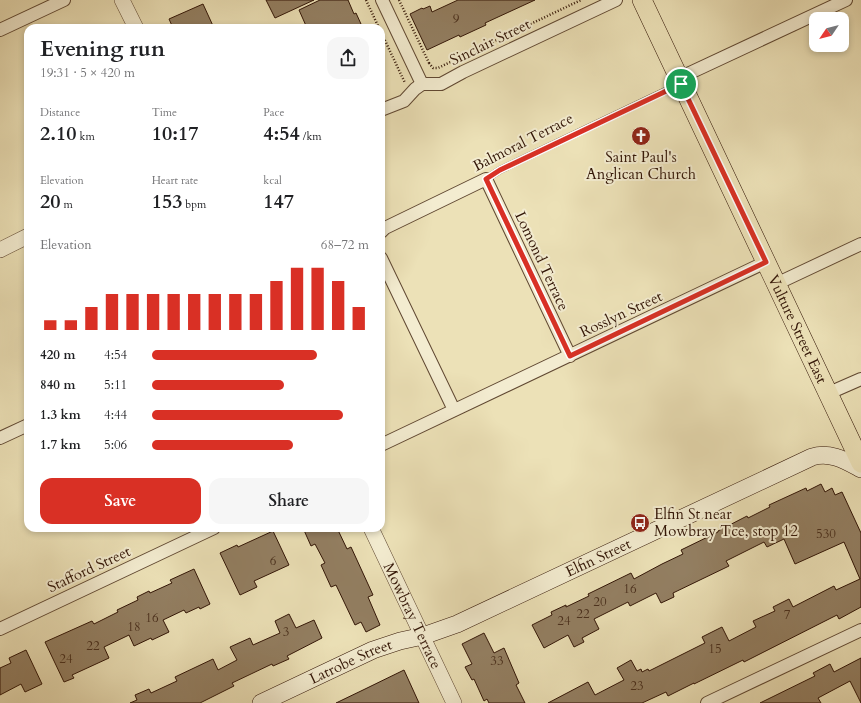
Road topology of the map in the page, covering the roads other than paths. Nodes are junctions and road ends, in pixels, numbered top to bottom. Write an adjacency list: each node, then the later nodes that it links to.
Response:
1 (64, 0): 8 (street)
2 (122, 0): 7 (street)
3 (382, 0): 10 (street)
4 (616, 0): 10 (street, Sinclair Street)
5 (642, 0): 9 (main road, Vulture Street East)
6 (846, 0): 9 (street)
7 (134, 24)
8 (0, 30)
9 (680, 81): 12 (lane, Balmoral Terrace); 17 (main road, Vulture Street East)
10 (422, 84): 11 (street)
11 (385, 108)
12 (486, 179): 13 (street, Balmoral Terrace); 20 (street, Lomond Terrace)
13 (385, 228)
14 (24, 238): 16 (street)
15 (861, 244): 19 (street)
16 (0, 250)
17 (766, 262): 19 (main road, Vulture Street East); 20 (street, Rosslyn Street)
18 (385, 266): 23 (street)
19 (776, 284): 22 (main road, Vulture Street East)
20 (570, 356): 23 (street, Rosslyn Street)
21 (861, 379): 22 (street)
22 (829, 394): 27 (main road, Vulture Street East)
23 (454, 410): 26 (street, Rosslyn Street)
24 (24, 427): 25 (street)
25 (0, 438)
26 (385, 442)
27 (861, 463)
28 (861, 469): 33 (main road, Elfin Street)
29 (206, 532): 31 (street, Stafford Street)
30 (373, 532): 33 (street, Mowbray Terrace)
31 (0, 629)
32 (861, 630): 34 (street)
33 (422, 636): 35 (main road, Latrobe Street); 36 (street, Mowbray Terrace)
34 (711, 702)
35 (261, 703)
36 (454, 703)

